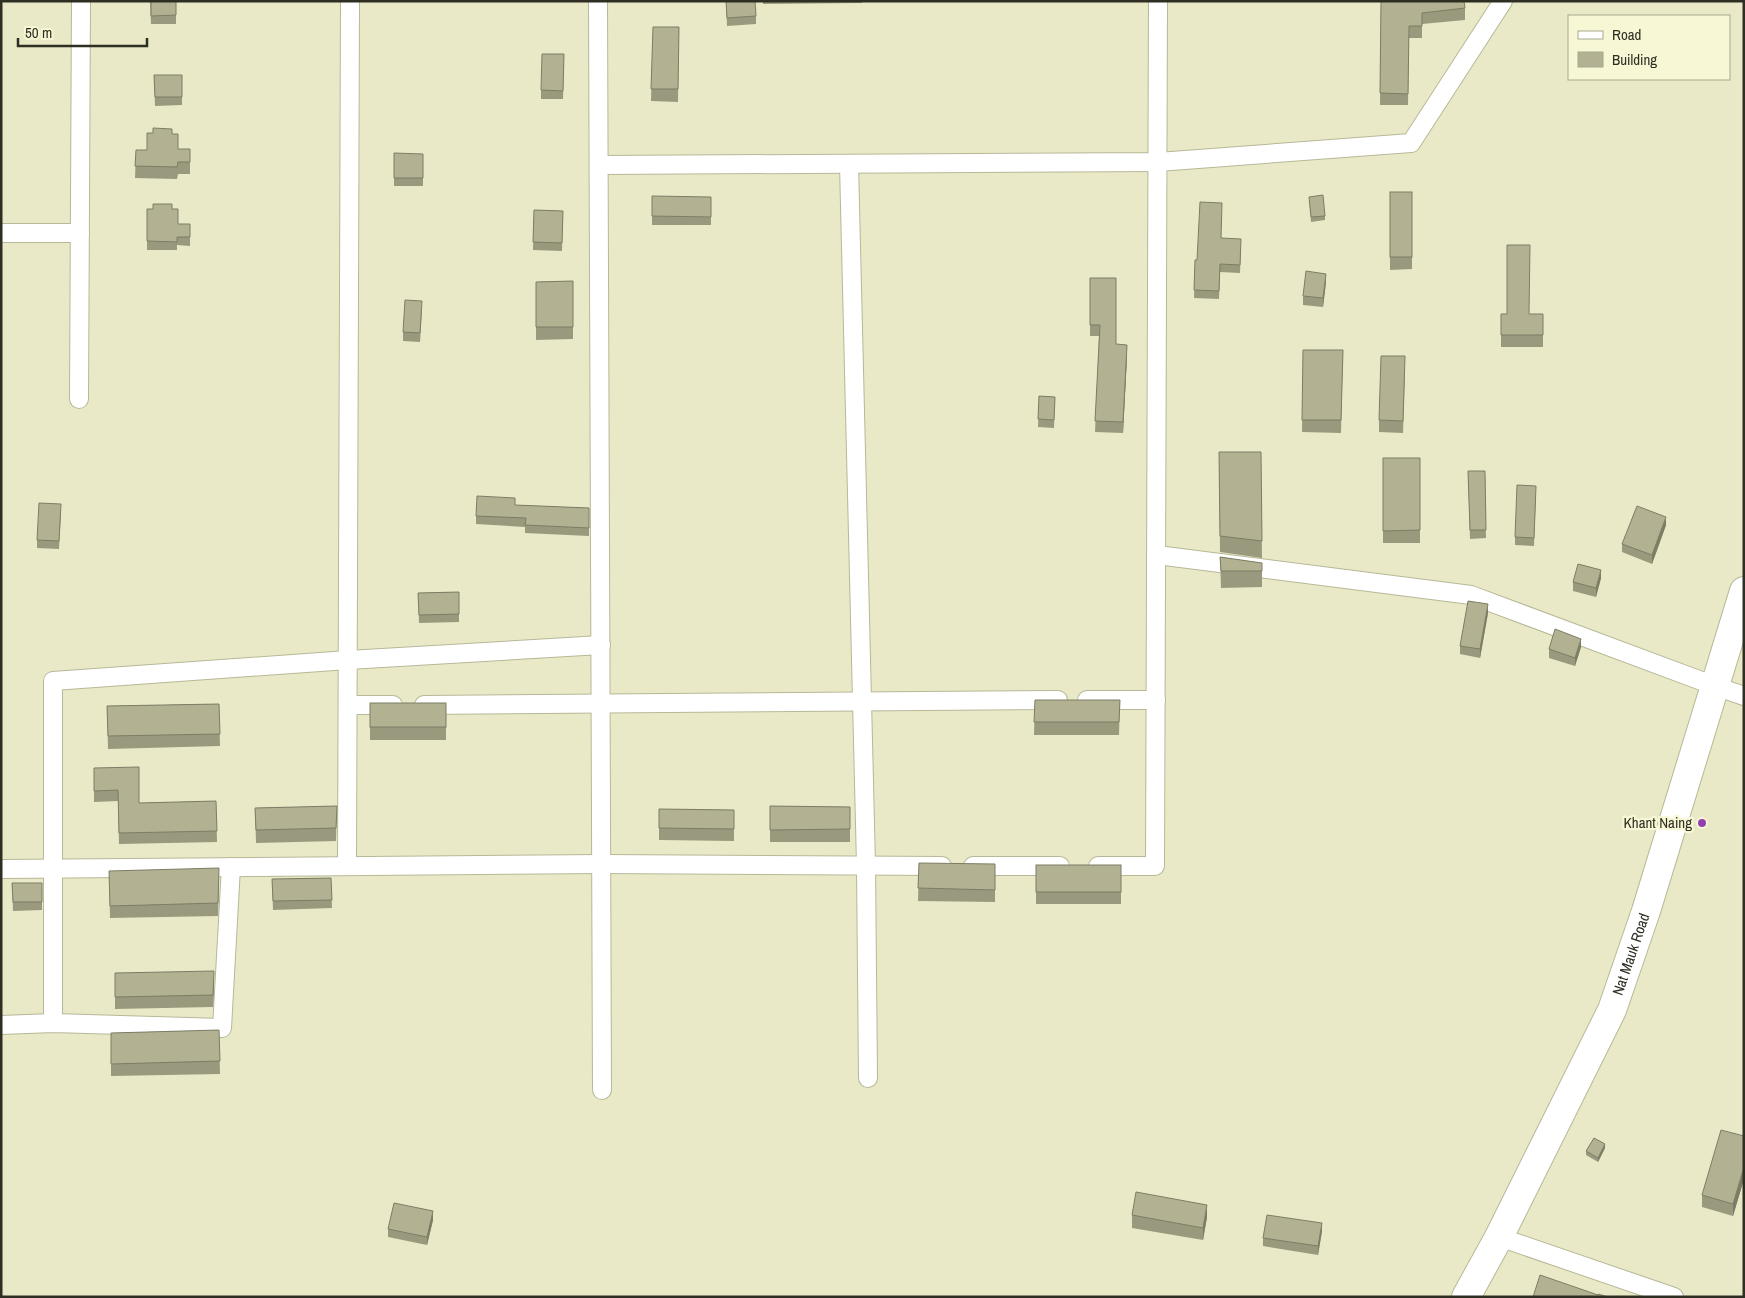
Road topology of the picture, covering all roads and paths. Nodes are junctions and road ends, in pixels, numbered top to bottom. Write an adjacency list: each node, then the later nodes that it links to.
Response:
1 (81, 1): 10 (street)
2 (350, 1): 15 (street)
3 (598, 1): 8 (street)
4 (1158, 1): 6 (street)
5 (1503, 1): 6 (street)
6 (1158, 162): 7 (street); 12 (street)
7 (849, 164): 8 (street); 19 (street)
8 (599, 165): 14 (street)
9 (1, 232): 10 (street)
10 (80, 233): 11 (street)
11 (79, 399)
12 (1156, 555): 16 (street); 18 (street)
13 (1744, 590): 16 (highway, Nat Mauk Road)
14 (601, 646): 15 (street); 20 (street)
15 (348, 660): 21 (street); 26 (street)
16 (1715, 686): 17 (street); 32 (highway, Nat Mauk Road)
17 (1744, 696)
18 (1156, 700): 19 (street); 23 (street)
19 (862, 702): 20 (street); 23 (street)
20 (601, 704): 21 (street); 22 (street)
21 (348, 705): 24 (street)
22 (602, 864): 23 (street); 24 (street); 31 (street)
23 (866, 865): 30 (street)
24 (347, 866): 25 (street)
25 (231, 867): 26 (street); 28 (street)
26 (54, 868): 27 (street); 28 (street)
27 (1, 869)
28 (53, 1023): 29 (street)
29 (1, 1025)
30 (868, 1078)
31 (602, 1090)
32 (1499, 1237): 33 (highway, Nat Mauk Road); 34 (street)
33 (1466, 1297)
34 (1674, 1297)

